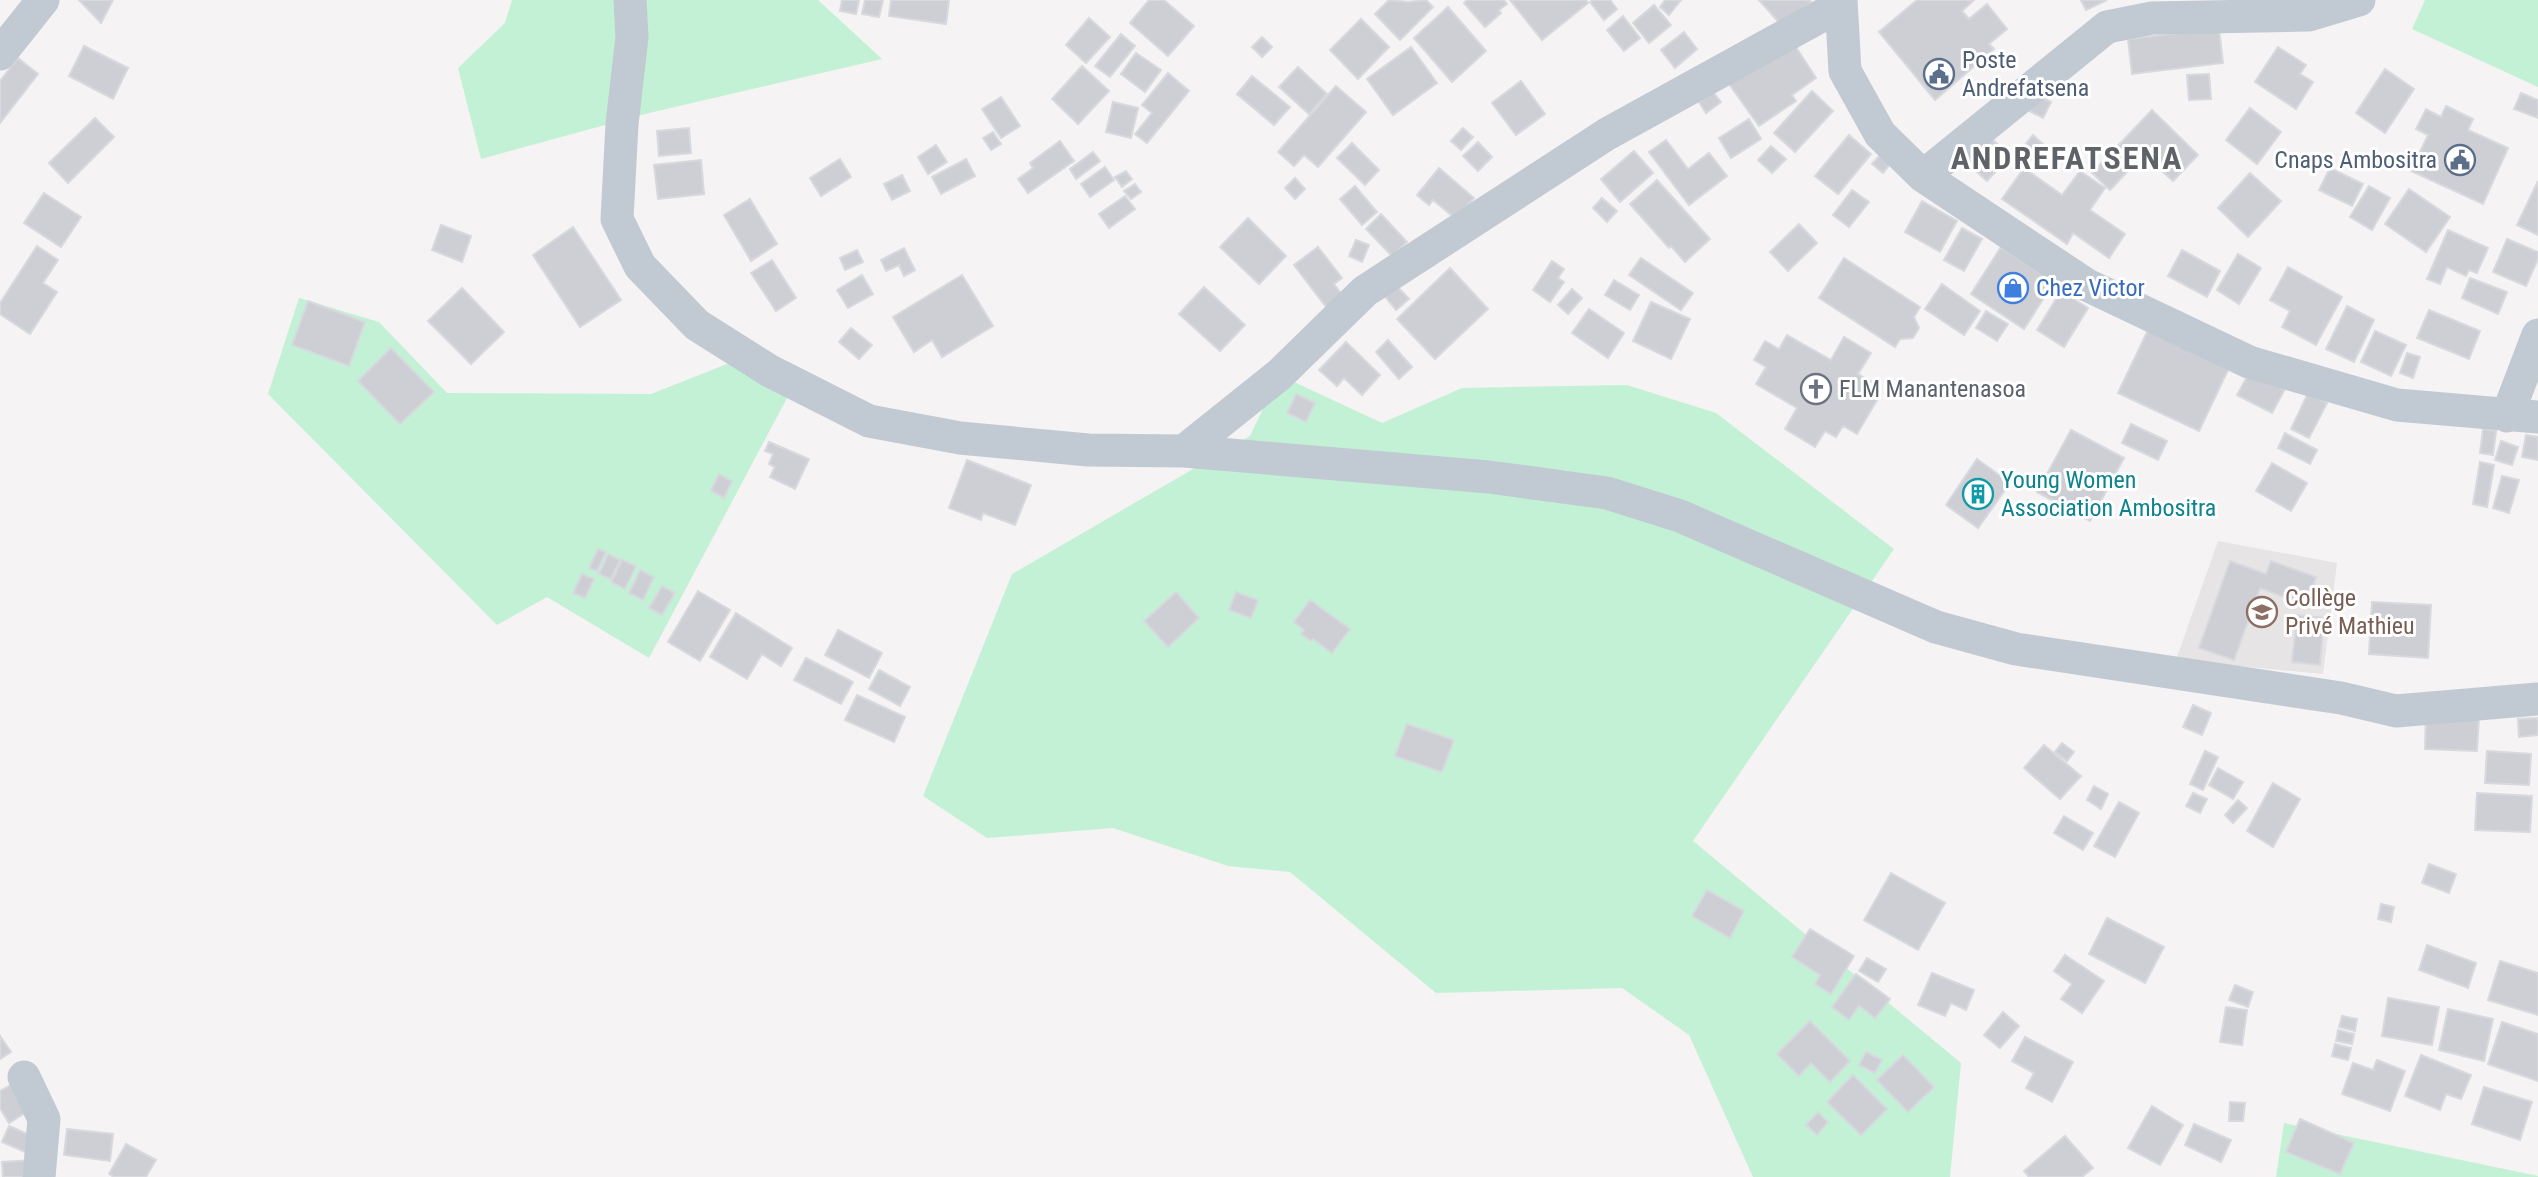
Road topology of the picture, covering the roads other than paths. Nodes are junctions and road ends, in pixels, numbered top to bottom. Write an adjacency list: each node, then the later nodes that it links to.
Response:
1 (43, 0): 5 (street)
2 (630, 0): 9 (street)
3 (2359, 0): 6 (street)
4 (1841, 3): 6 (street); 9 (street)
5 (0, 54)
6 (1923, 176): 8 (street)
7 (2538, 335): 8 (street)
8 (2523, 416)
9 (1184, 451): 10 (street)
10 (2538, 699)
11 (24, 1077): 12 (street)
12 (38, 1177)

